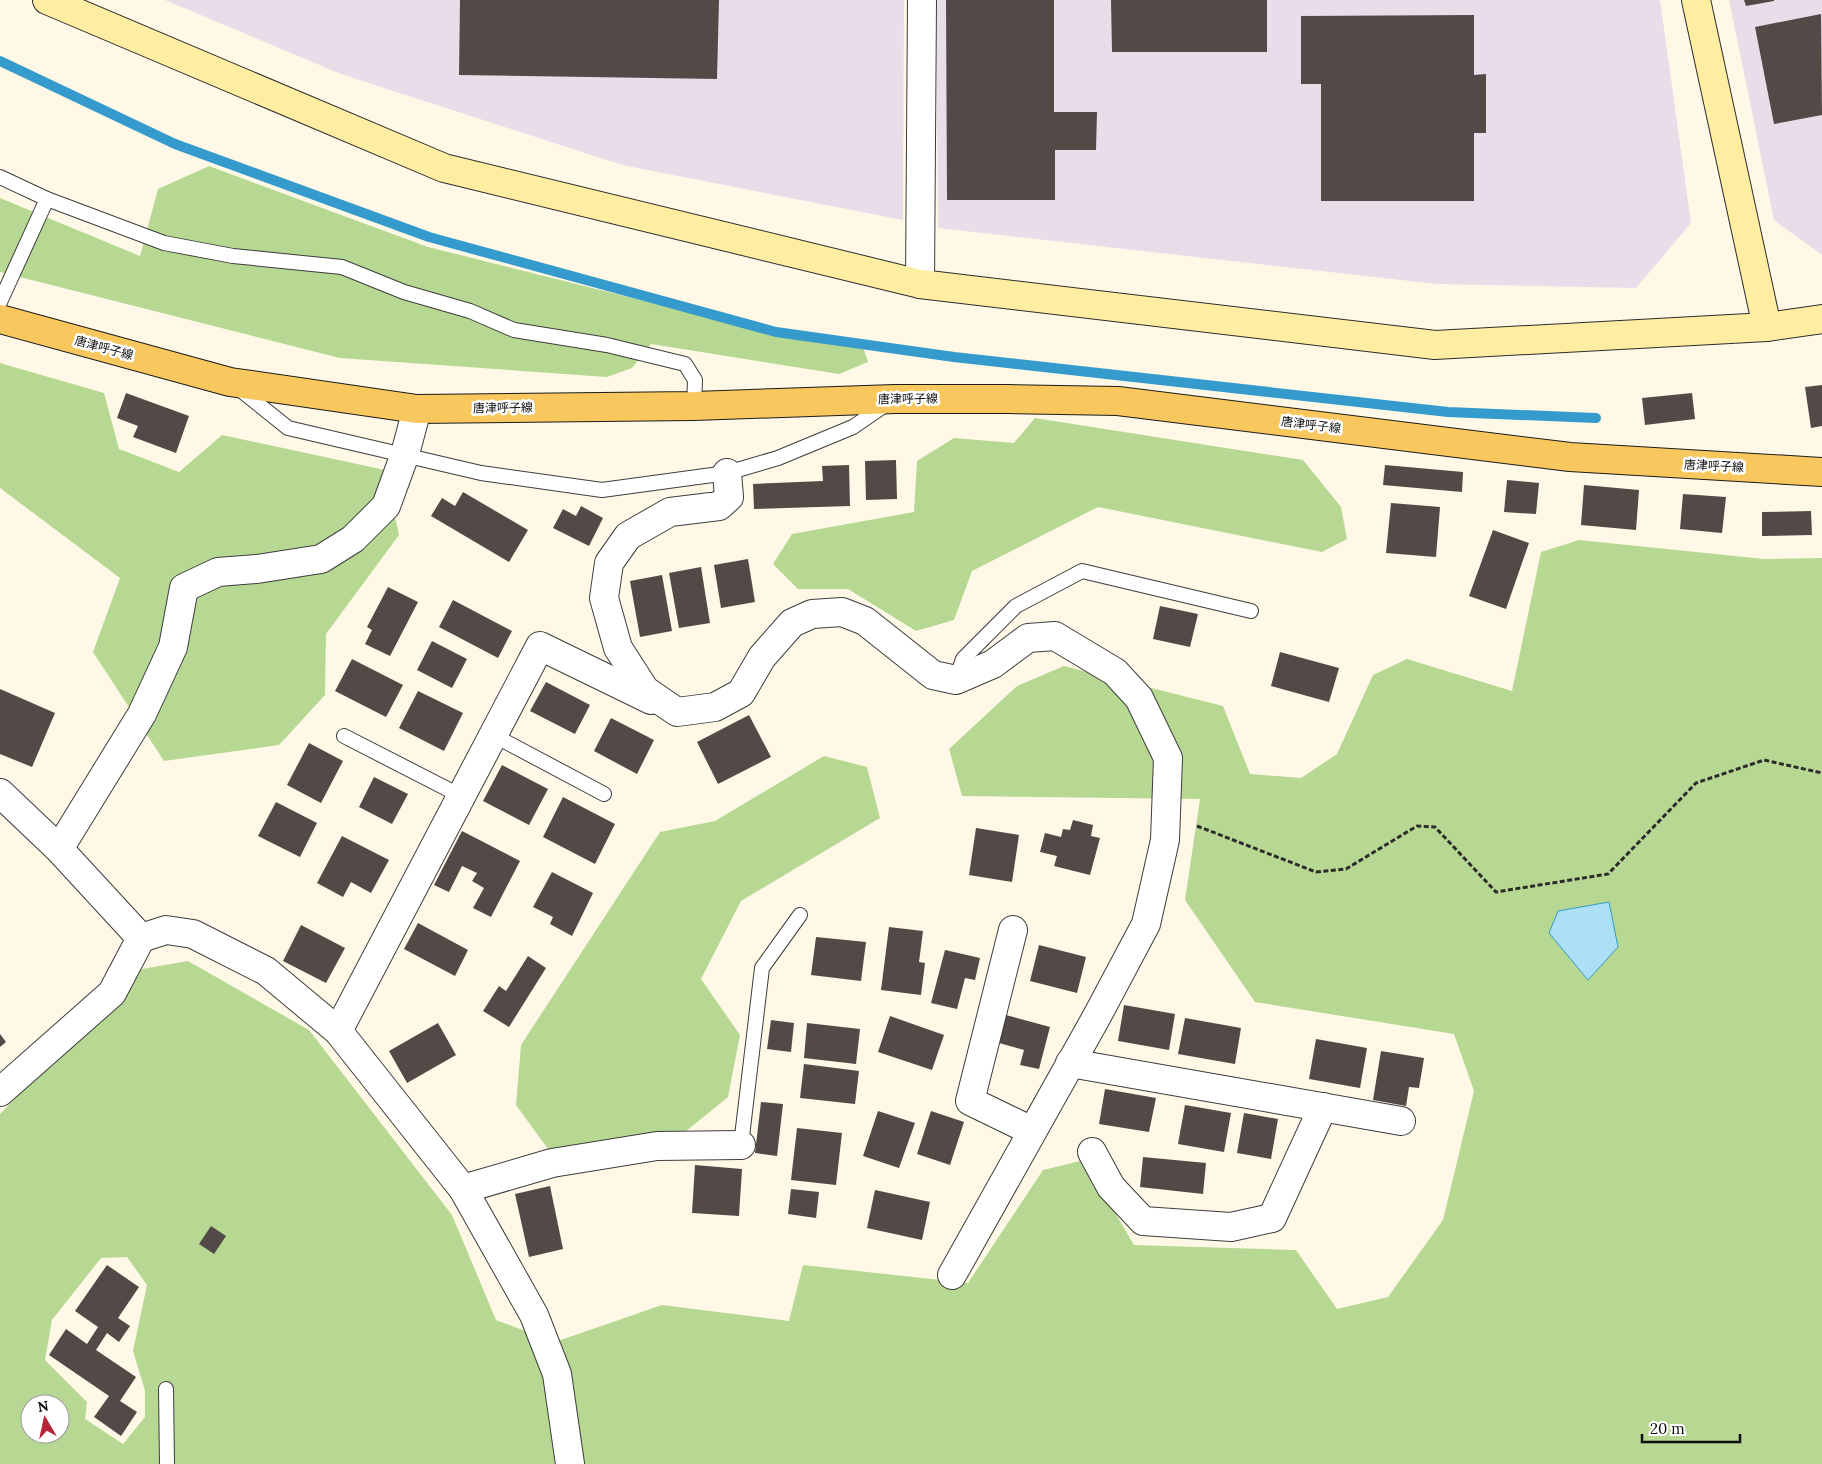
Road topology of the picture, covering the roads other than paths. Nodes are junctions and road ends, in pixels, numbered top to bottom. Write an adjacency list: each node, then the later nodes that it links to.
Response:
1 (47, 0): 6 (street)
2 (922, 0): 6 (street)
3 (1696, 0): 10 (street)
4 (0, 177): 5 (lane)
5 (47, 199): 7 (lane); 13 (lane)
6 (920, 284): 10 (street)
7 (0, 302)
8 (0, 319): 11 (main road, 唐津呼子線)
9 (1822, 319): 10 (street)
10 (1767, 327)
11 (230, 382): 14 (main road, 唐津呼子線); 15 (lane)
12 (895, 399): 13 (main road, 唐津呼子線); 16 (main road, 唐津呼子線); 17 (lane)
13 (694, 406): 14 (main road, 唐津呼子線)
14 (417, 409): 15 (street)
15 (405, 454): 17 (lane); 26 (street)
16 (1822, 472)
17 (727, 473): 20 (street)
18 (1251, 611): 19 (lane)
19 (956, 680): 20 (street); 31 (street)
20 (677, 712): 21 (street)
21 (493, 735): 24 (lane); 25 (street)
22 (344, 736): 25 (lane)
23 (0, 793): 26 (street)
24 (604, 794)
25 (461, 796): 30 (street)
26 (58, 849): 29 (street)
27 (800, 915): 36 (lane)
28 (1013, 930): 35 (street)
29 (141, 938): 30 (street); 32 (street)
30 (338, 1031): 38 (street)
31 (1070, 1063): 33 (street); 35 (street)
32 (0, 1092)
33 (1323, 1107): 34 (street); 37 (street)
34 (1401, 1121)
35 (1032, 1131): 39 (street)
36 (741, 1145): 38 (street)
37 (1092, 1152)
38 (463, 1189): 42 (street)
39 (952, 1275)
40 (166, 1389): 41 (lane)
41 (167, 1464)
42 (570, 1464)

